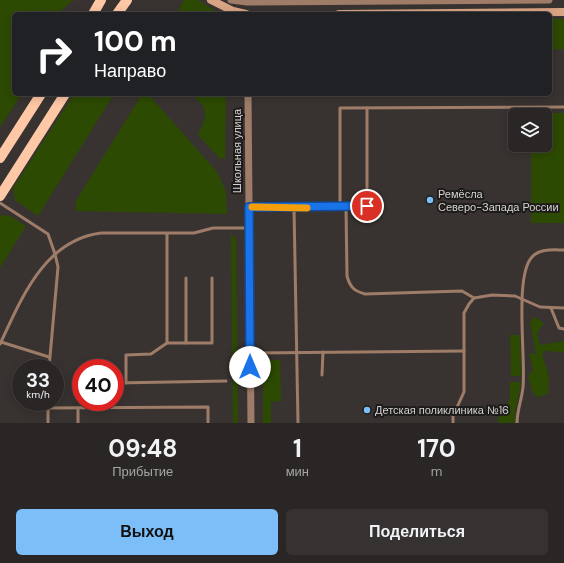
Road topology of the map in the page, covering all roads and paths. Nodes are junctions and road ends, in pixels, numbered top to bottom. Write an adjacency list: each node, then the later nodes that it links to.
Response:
1 (102, 0): 8 (main road)
2 (127, 0): 9 (main road)
3 (211, 0): 10 (main road)
4 (231, 0): 7 (street)
5 (549, 0): 6 (street)
6 (353, 1): 7 (street); 12 (lane)
7 (247, 2): 11 (street)
8 (94, 12)
9 (118, 12)
10 (238, 12)
11 (247, 12)
12 (352, 12)
13 (552, 12): 14 (main road)
14 (564, 12)
15 (40, 96): 20 (main road)
16 (64, 96): 21 (main road)
17 (248, 96): 23 (street, Школьная улица)
18 (564, 107): 19 (lane)
19 (367, 108): 24 (lane); 25 (lane)
20 (0, 158)
21 (0, 196)
22 (0, 203): 30 (lane)
23 (249, 207): 26 (lane); 27 (street, Школьная улица)
24 (340, 207): 25 (lane); 26 (lane)
25 (346, 207): 33 (lane)
26 (294, 208): 44 (lane)
27 (249, 228): 28 (lane); 42 (street, Школьная улица)
28 (167, 234): 30 (lane); 39 (lane)
29 (564, 250): 34 (lane)
30 (55, 254): 38 (lane); 45 (lane)
31 (186, 278): 40 (lane)
32 (212, 278): 40 (lane)
33 (474, 298): 34 (lane); 41 (lane)
34 (522, 298): 35 (lane); 58 (lane)
35 (551, 308): 36 (lane); 37 (lane)
36 (564, 308)
37 (564, 329)
38 (0, 343): 45 (lane)
39 (167, 343): 40 (lane); 48 (lane)
40 (186, 343)
41 (464, 351): 43 (lane); 57 (lane)
42 (250, 352): 44 (lane); 55 (street, Школьная улица)
43 (323, 352): 44 (lane); 46 (lane)
44 (297, 353): 56 (lane)
45 (49, 357)
46 (322, 375)
47 (226, 381): 48 (lane)
48 (126, 383)
49 (124, 408): 54 (lane)
50 (48, 411): 52 (lane)
51 (78, 411): 53 (lane)
52 (48, 423)
53 (78, 423)
54 (208, 423)
55 (251, 423)
56 (298, 423)
57 (453, 423)
58 (517, 423)

